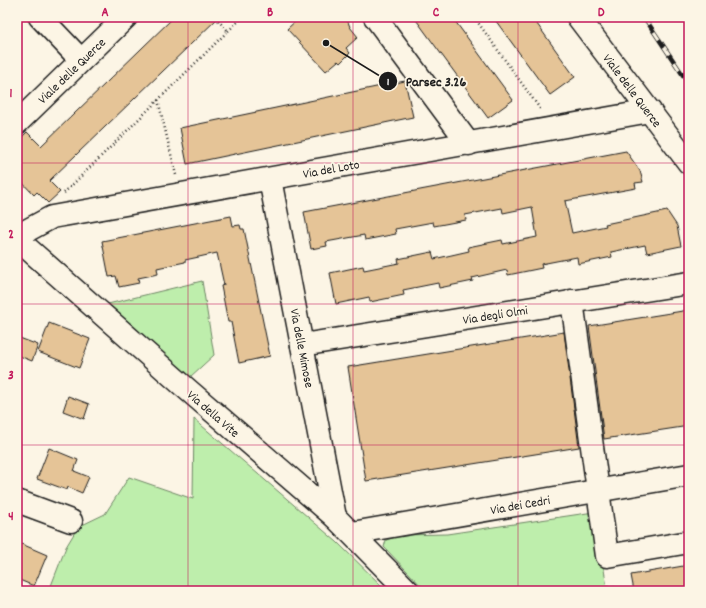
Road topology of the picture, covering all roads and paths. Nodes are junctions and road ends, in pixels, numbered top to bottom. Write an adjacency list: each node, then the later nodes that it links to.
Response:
1 (40, 17): 9 (street)
2 (126, 17): 9 (street, Viale delle Querce)
3 (215, 17): 8 (path)
4 (243, 17): 8 (path)
5 (375, 17): 14 (street)
6 (474, 17): 13 (path)
7 (578, 17): 11 (street, Viale delle Querce)
8 (228, 31): 10 (path)
9 (81, 60): 12 (street, Viale delle Querce)
10 (158, 100): 17 (path); 18 (path)
11 (650, 111): 13 (street, Via del Loto); 15 (street, Viale delle Querce)
12 (17, 123)
13 (554, 128): 14 (street, Via del Loto)
14 (469, 144): 16 (street, Via del Loto)
15 (689, 163)
16 (270, 180): 17 (street, Via del Loto); 23 (street, Via delle Mimose)
17 (181, 195): 18 (street, Via del Loto)
18 (52, 217): 19 (street, Via del Loto)
19 (17, 236)
20 (17, 239): 27 (street, Via della Vite)
21 (689, 283): 22 (street, Via degli Olmi)
22 (572, 302): 23 (street, Via degli Olmi); 25 (street)
23 (302, 345): 27 (street, Via delle Mimose)
24 (689, 475): 25 (street, Via dei Cedri)
25 (598, 491): 29 (street, Via dei Cedri); 30 (street)
26 (17, 501): 28 (street)
27 (335, 517): 29 (street, Via della Vite)
28 (71, 522)
29 (352, 533): 31 (street, Via della Vite)
30 (689, 542)
31 (408, 591)

